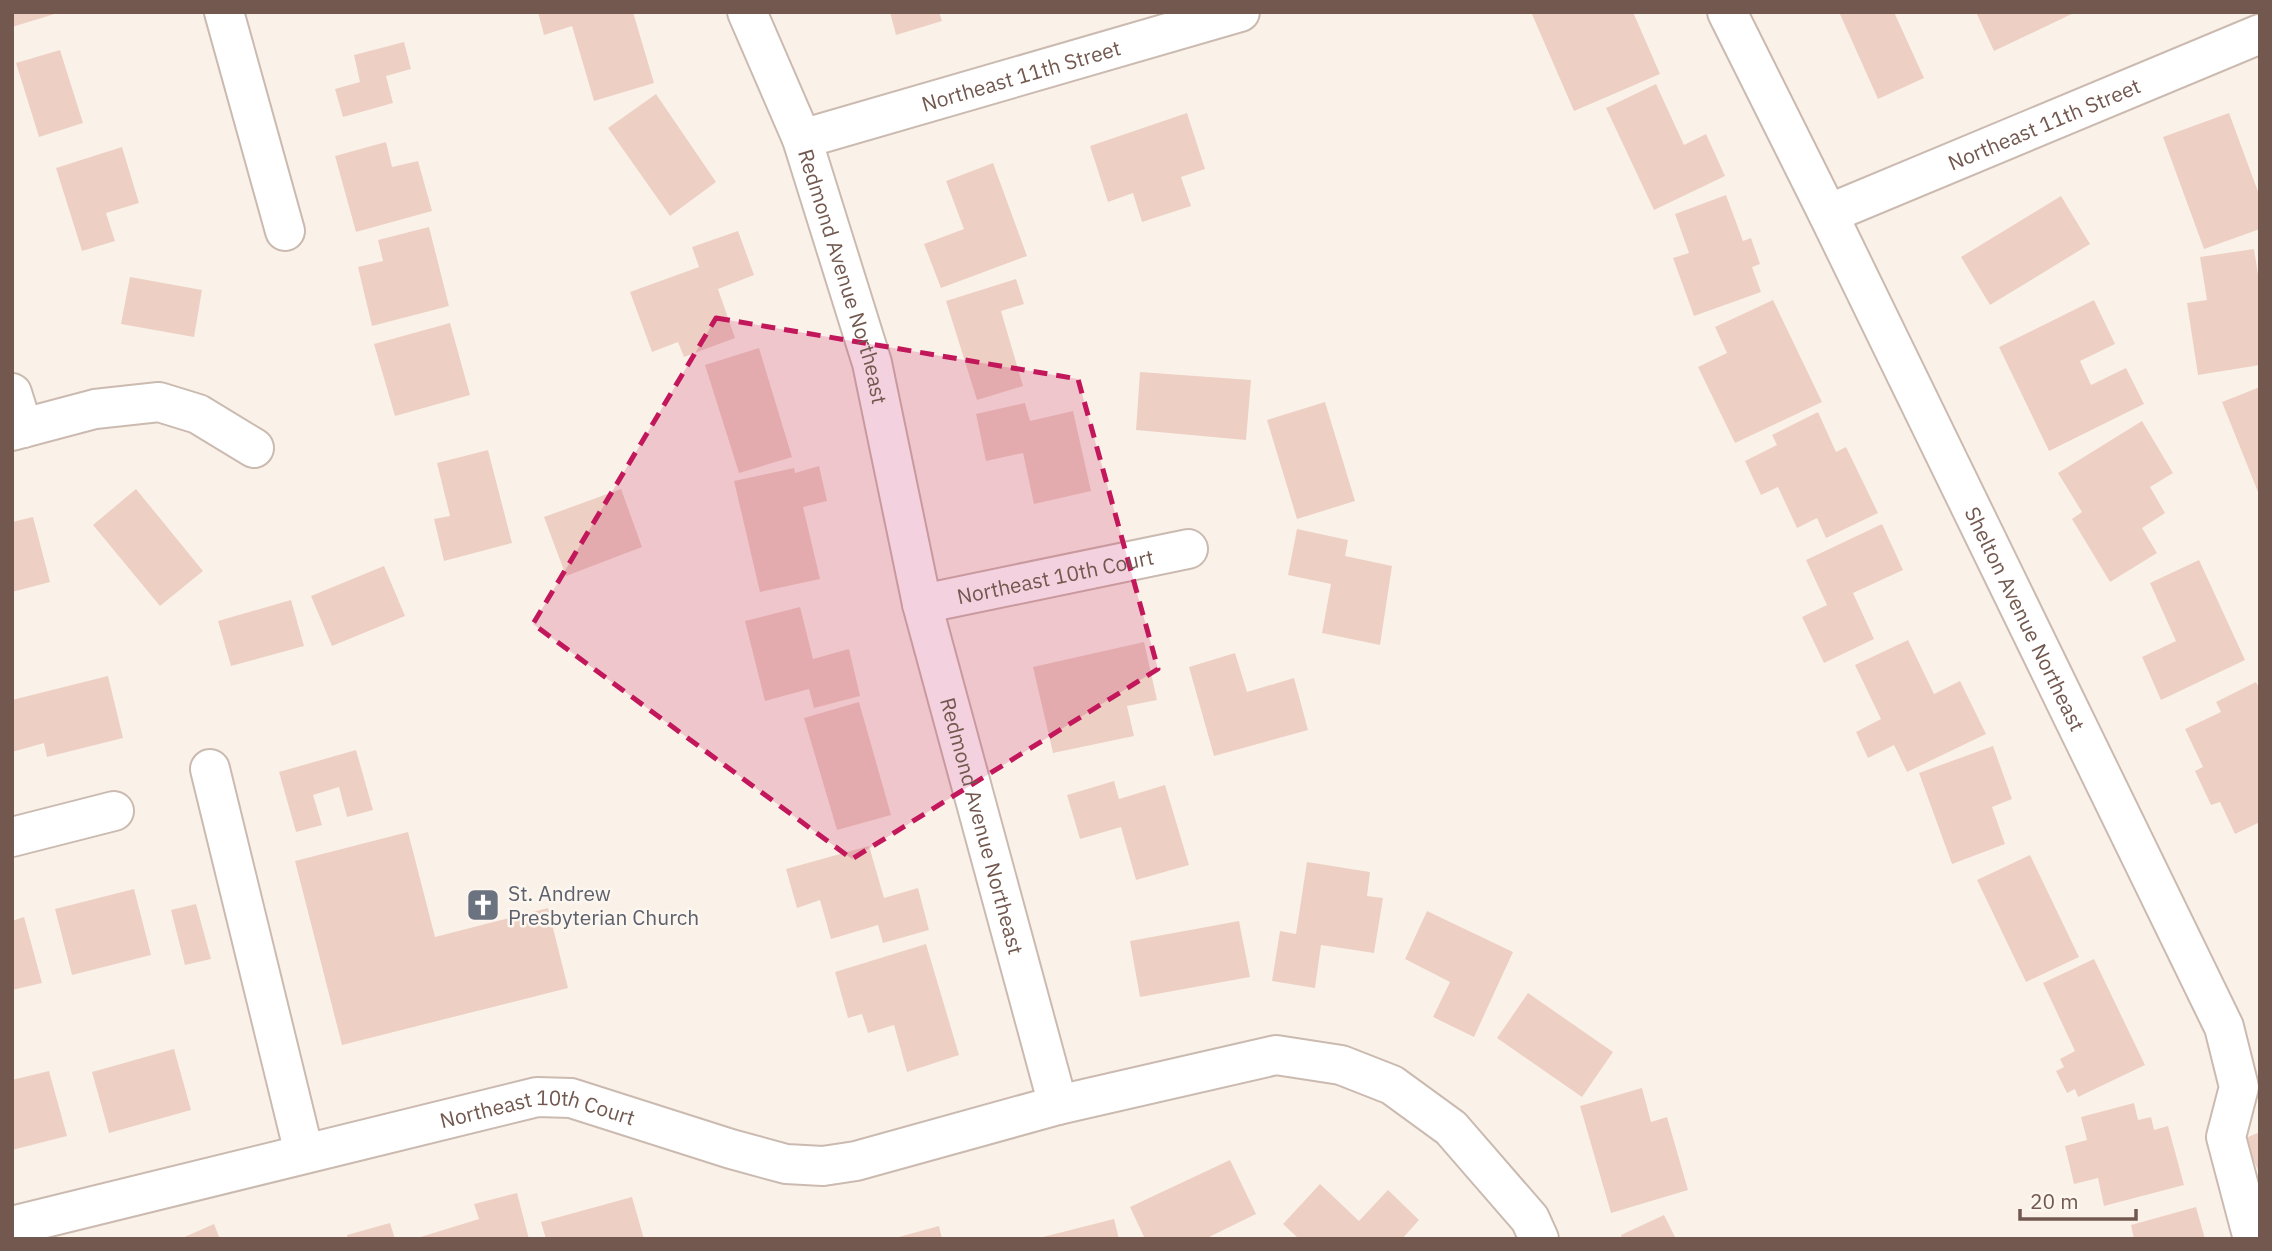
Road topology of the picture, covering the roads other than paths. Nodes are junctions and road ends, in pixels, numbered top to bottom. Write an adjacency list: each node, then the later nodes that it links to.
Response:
1 (224, 12): 8 (street)
2 (747, 12): 6 (street, Redmond Avenue Northeast)
3 (1240, 12): 6 (street, Northeast 11th Street)
4 (1727, 12): 7 (street, Shelton Avenue Northeast)
5 (2260, 34): 7 (street, Northeast 11th Street)
6 (802, 139): 12 (street, Redmond Avenue Northeast)
7 (1829, 214): 21 (street, Shelton Avenue Northeast)
8 (285, 231)
9 (16, 417): 10 (street)
10 (254, 448)
11 (1188, 550): 12 (street, Northeast 10th Court)
12 (922, 604): 16 (street, Redmond Avenue Northeast)
13 (210, 769): 17 (street)
14 (114, 811): 15 (street)
15 (12, 837)
16 (1058, 1105): 17 (street, Northeast 10th Court); 20 (street)
17 (304, 1153): 19 (street, Northeast 10th Court)
18 (12, 1226): 19 (street, Northeast 10th Court)
19 (62, 1227)
20 (1539, 1239)
21 (2253, 1239)

